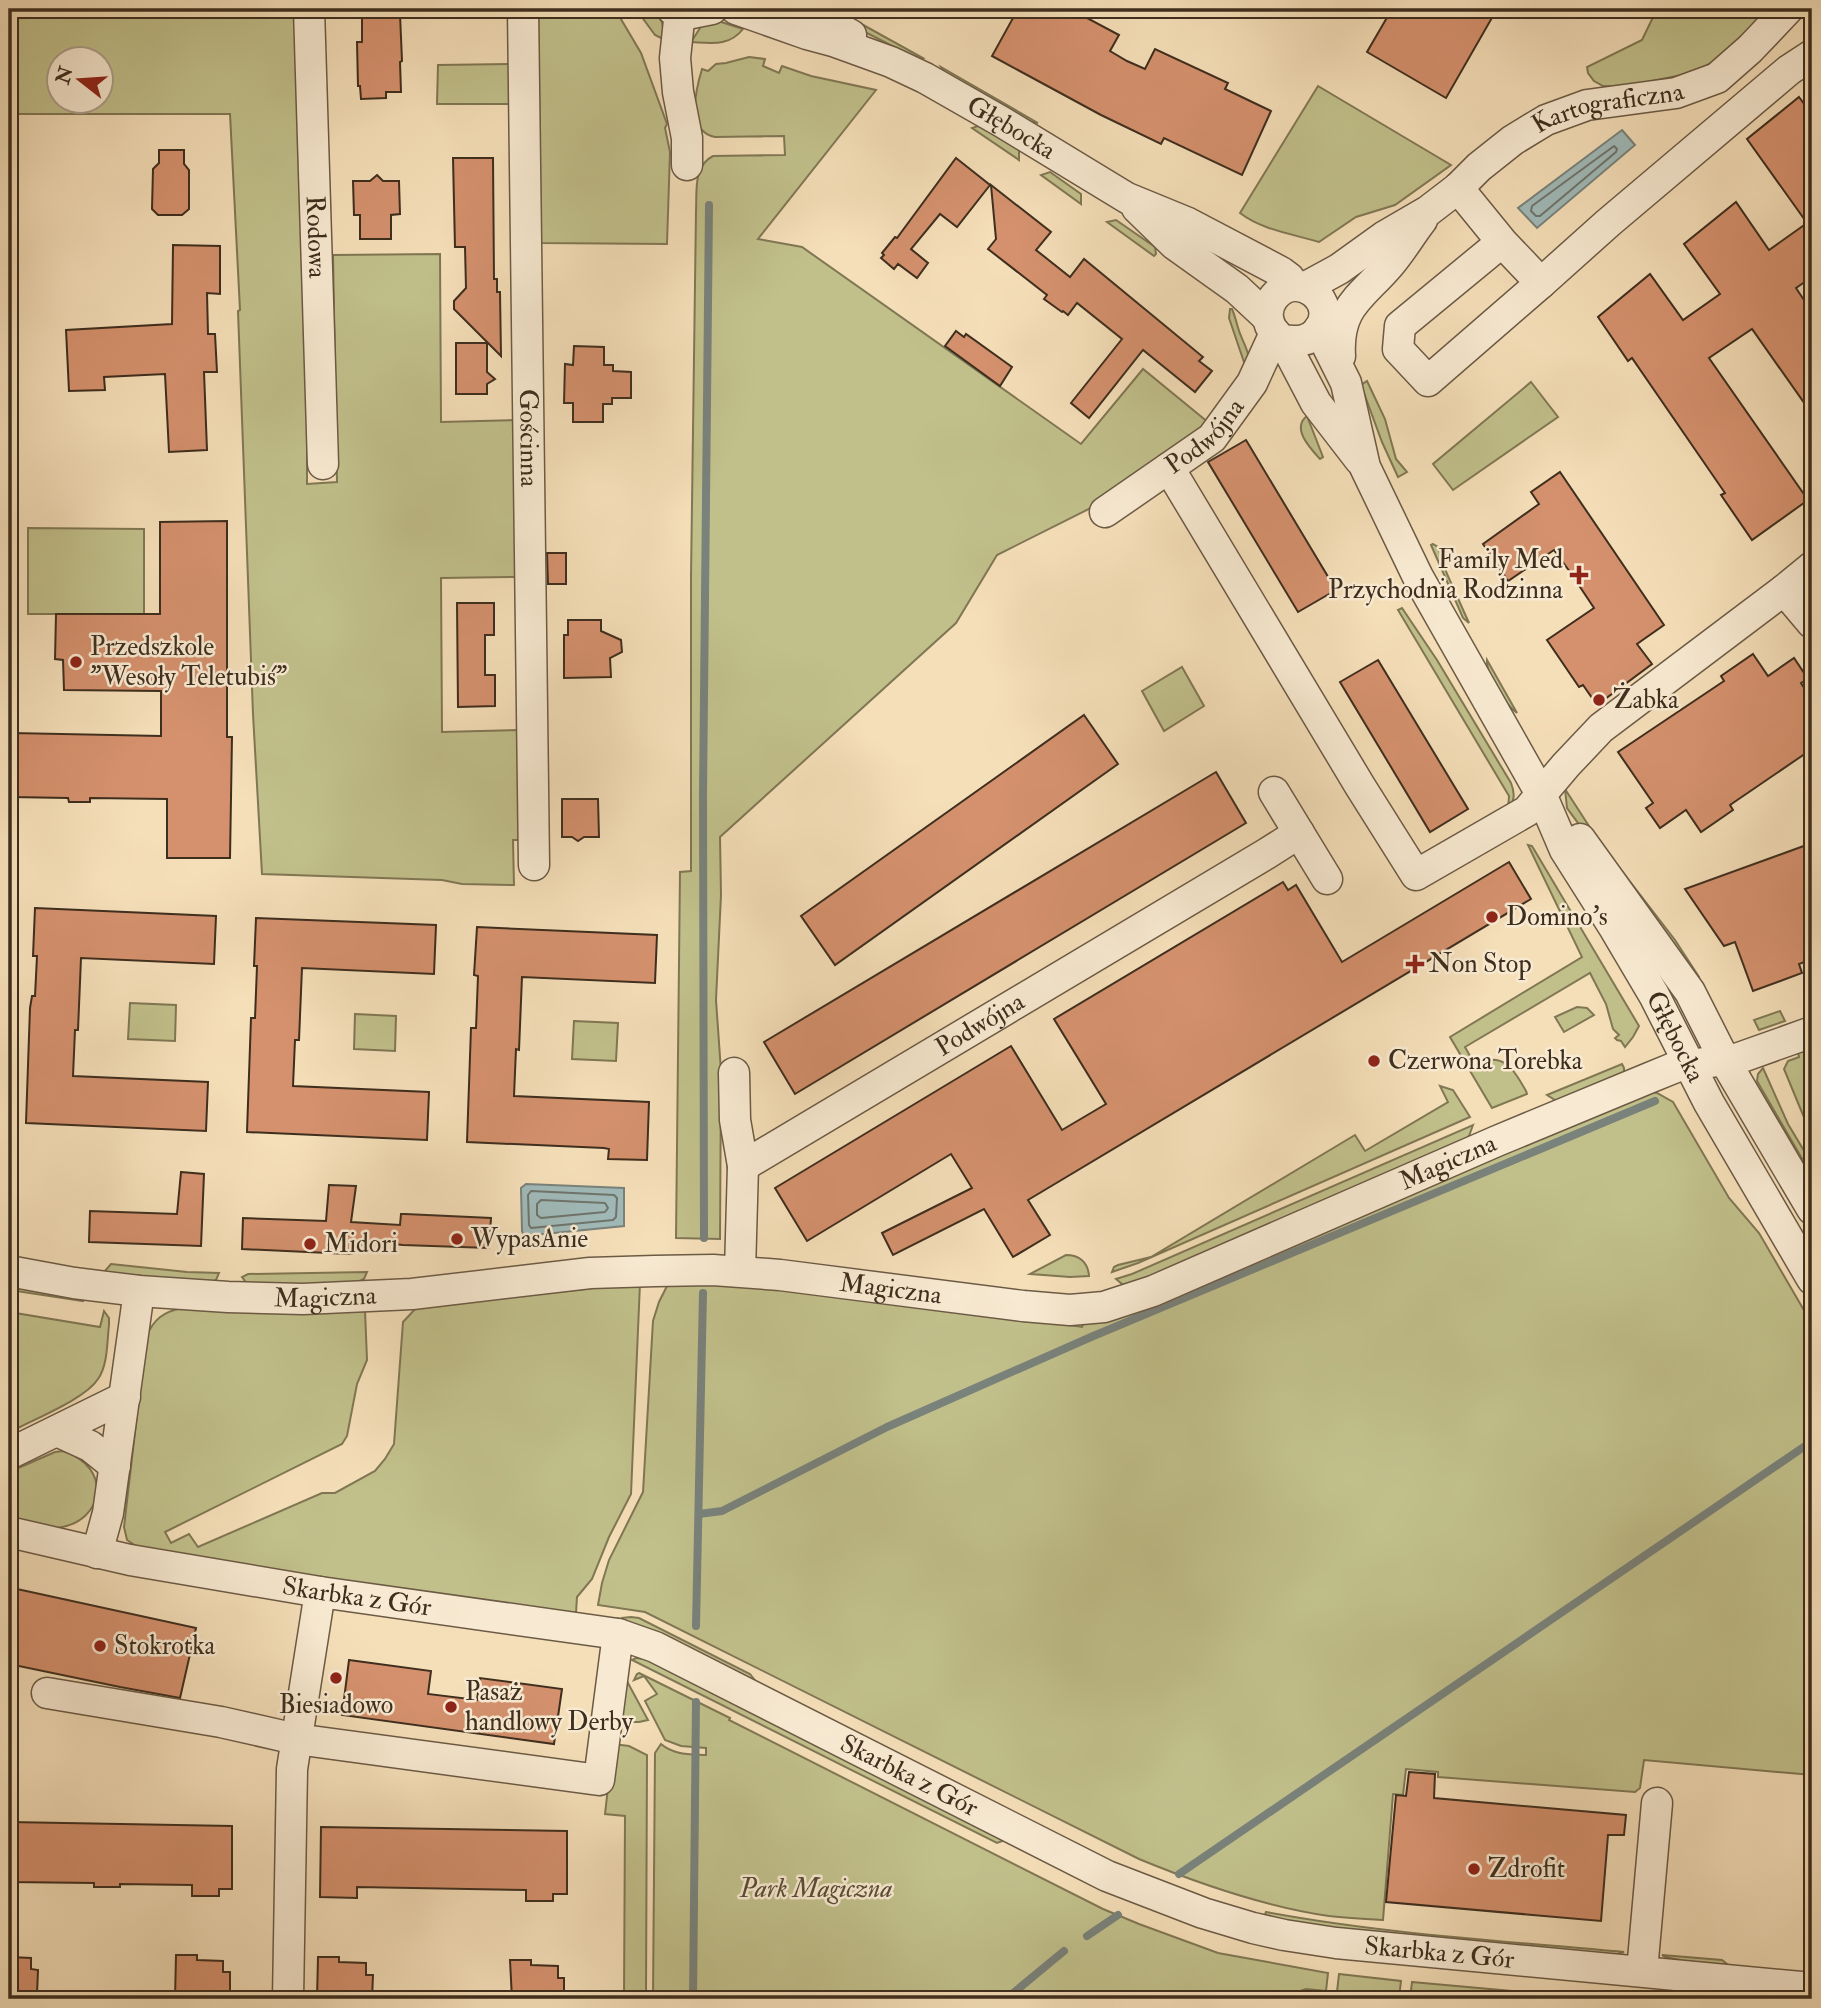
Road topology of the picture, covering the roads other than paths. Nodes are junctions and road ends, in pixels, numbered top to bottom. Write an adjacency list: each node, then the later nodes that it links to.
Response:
1 (309, 9): 21 (street, Rodowa)
2 (523, 9): 31 (street, Gościnna)
3 (712, 9): 7 (street)
4 (736, 9): 9 (street, Głębocka)
5 (805, 9): 9 (street, Głębocka)
6 (1788, 9): 11 (street, Kartograficzna)
7 (676, 10): 10 (street)
8 (1812, 55): 15 (street)
9 (891, 62): 12 (street, Głębocka)
10 (687, 165)
11 (1458, 188): 13 (street, Kartograficzna); 14 (street)
12 (1127, 198): 16 (street, Głębocka); 19 (street, Głębocka)
13 (1428, 211): 16 (street, Kartograficzna); 17 (street, Kartograficzna)
14 (1502, 242): 15 (street); 15 (street)
15 (1541, 283)
16 (1299, 286): 18 (street, Głębocka); 19 (street)
17 (1362, 293): 18 (street, Kartograficzna); 20 (street, Kartograficzna)
18 (1322, 322): 19 (street); 20 (street, Głębocka)
19 (1275, 330): 22 (street, Głębocka); 23 (street, Podwójna)
20 (1342, 371): 22 (street, Głębocka)
21 (323, 464)
22 (1365, 467): 29 (street, Głębocka)
23 (1169, 468): 24 (street, Podwójna); 29 (street)
24 (1105, 512)
25 (1812, 567): 26 (street)
26 (1784, 590): 27 (street); 29 (street)
27 (1812, 623)
28 (1274, 792): 30 (street)
29 (1541, 794): 34 (street, Głębocka); 35 (street, Głębocka)
30 (1299, 833): 32 (street); 37 (street, Podwójna)
31 (534, 865)
32 (1327, 879)
33 (1812, 1032): 34 (street, Magiczna)
34 (1726, 1061): 35 (street, Magiczna); 38 (street, Głębocka)
35 (1690, 1066): 40 (street, Magiczna); 41 (street, Głębocka)
36 (734, 1073): 37 (street)
37 (743, 1166): 40 (street)
38 (1812, 1209)
39 (9, 1271): 42 (street, Magiczna)
40 (740, 1271): 42 (street, Magiczna)
41 (1812, 1279)
42 (139, 1291): 43 (street)
43 (125, 1397): 44 (street); 46 (street)
44 (57, 1431): 45 (street); 46 (street)
45 (9, 1454)
46 (115, 1466): 48 (street)
47 (9, 1532): 48 (street, Skarbka z Gór)
48 (97, 1553): 49 (street, Skarbka z Gór)
49 (320, 1592): 50 (street, Skarbka z Gór); 52 (street)
50 (618, 1634): 52 (street); 54 (street, Skarbka z Gór)
51 (47, 1693): 52 (street)
52 (296, 1739): 56 (street)
53 (1657, 1803): 54 (street)
54 (1642, 1971): 55 (street, Skarbka z Gór)
55 (1812, 1988)
56 (288, 1999)

